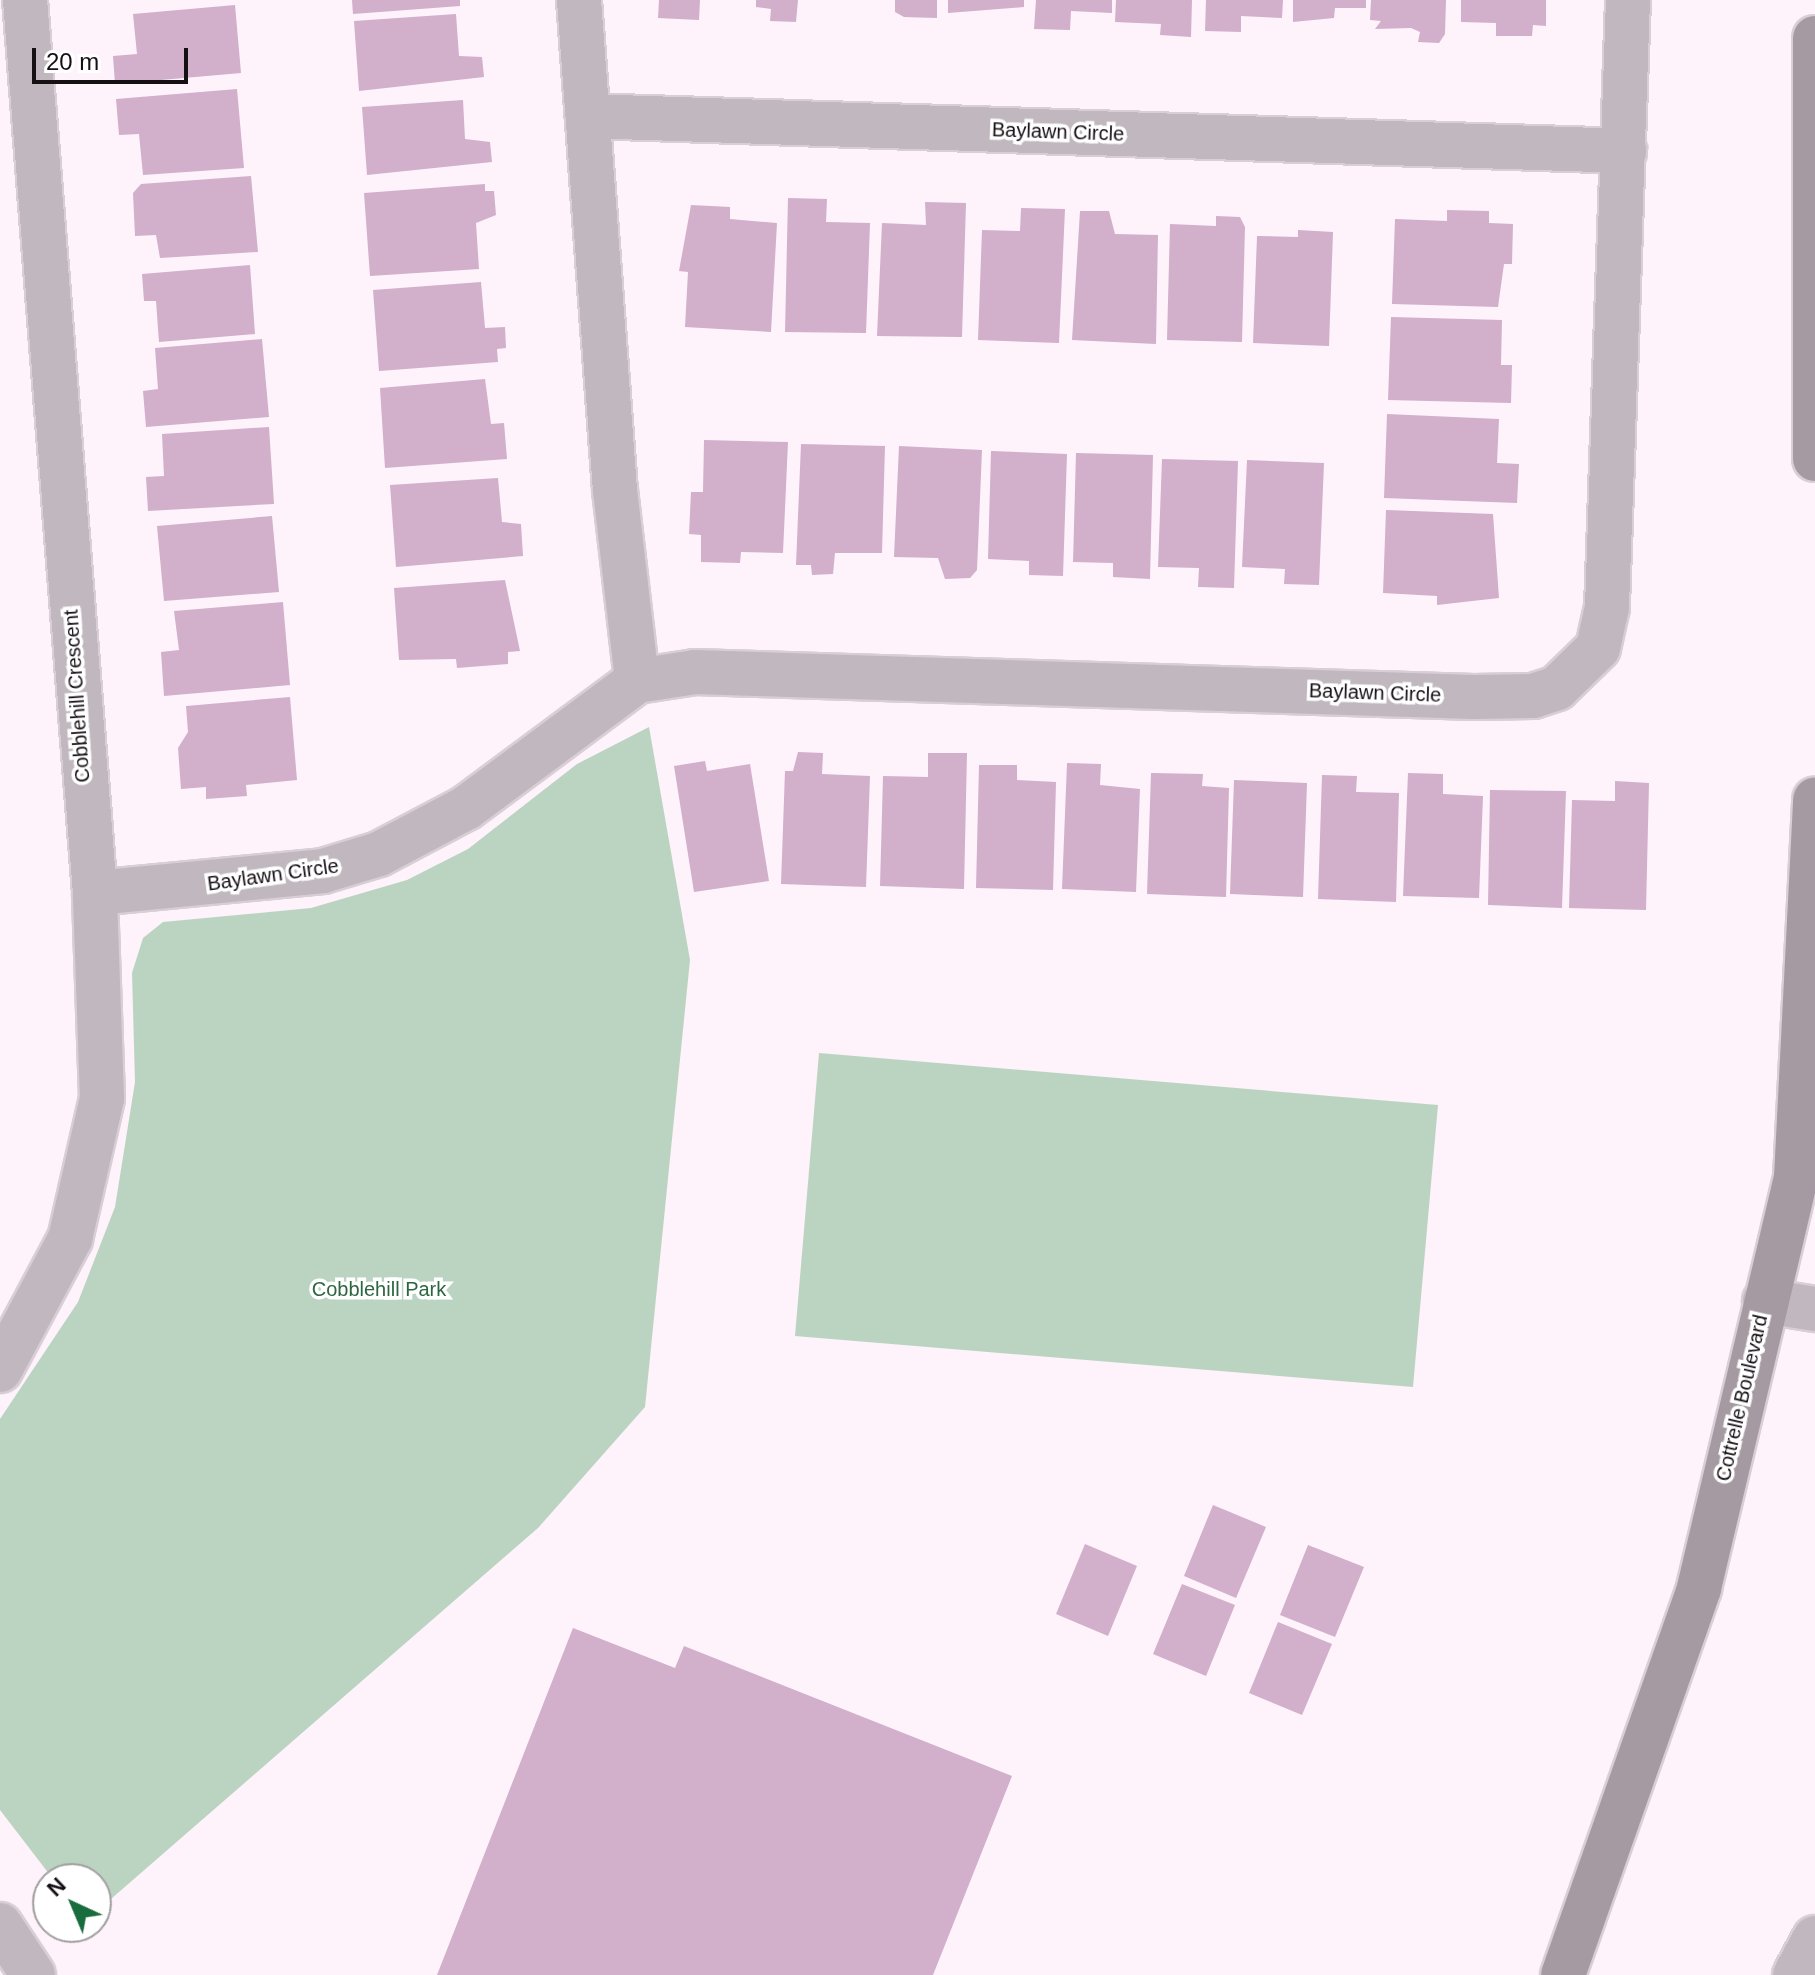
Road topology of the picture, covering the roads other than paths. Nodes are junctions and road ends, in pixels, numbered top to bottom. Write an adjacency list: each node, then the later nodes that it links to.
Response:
1 (25, 0): 10 (street, Cobblehill Crescent)
2 (579, 0): 5 (street)
3 (1628, 0): 6 (street, Baylawn Circle)
4 (1815, 38): 7 (main road)
5 (588, 116): 6 (street, Baylawn Circle); 8 (street)
6 (1624, 151): 8 (street, Baylawn Circle)
7 (1815, 459)
8 (637, 681): 10 (street, Baylawn Circle)
9 (1815, 799): 11 (main road, Cottrelle Boulevard)
10 (95, 893): 13 (street, Cobblehill Crescent)
11 (1765, 1301): 12 (street); 17 (main road, Cottrelle Boulevard)
12 (1815, 1309)
13 (0, 1370)
14 (0, 1925): 16 (street)
15 (1815, 1938): 18 (street)
16 (33, 1975)
17 (1563, 1975)
18 (1795, 1975)

